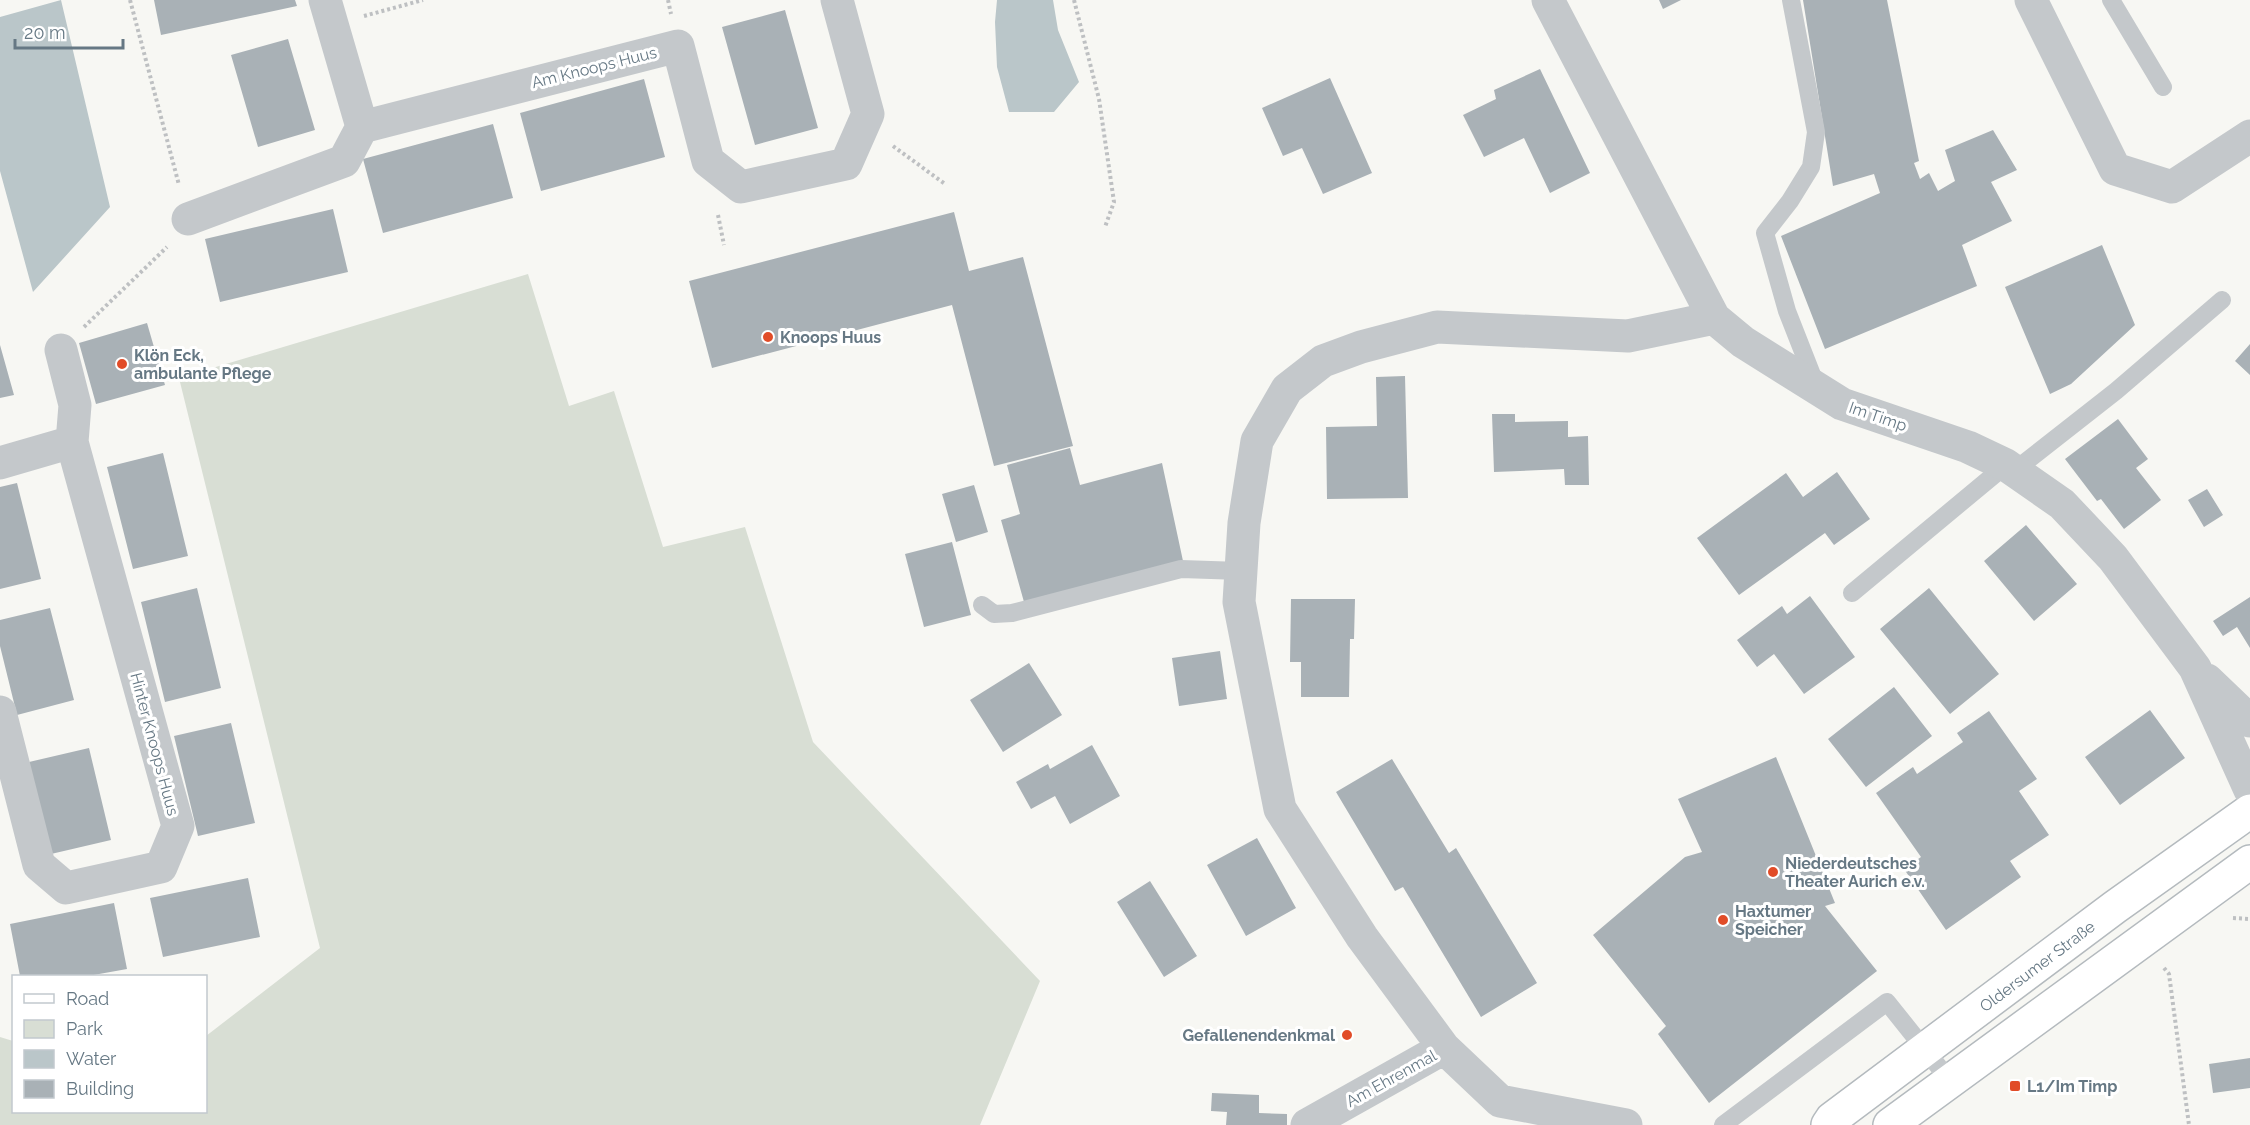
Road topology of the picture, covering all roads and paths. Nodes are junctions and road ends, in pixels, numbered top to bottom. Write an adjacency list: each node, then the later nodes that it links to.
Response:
1 (130, 0): 15 (path)
2 (423, 0): 9 (path)
3 (837, 0): 11 (street, Am Knoops Huus)
4 (1074, 0): 16 (path)
5 (1548, 0): 18 (street, Im Timp)
6 (1791, 0): 20 (lane)
7 (2031, 0): 13 (street)
8 (2111, 0): 10 (lane)
9 (328, 12): 12 (street)
10 (2163, 87)
11 (863, 124): 12 (street, Am Knoops Huus); 14 (path)
12 (362, 127): 15 (street)
13 (2250, 136)
14 (945, 184)
15 (188, 219): 19 (path)
16 (1105, 227)
17 (2222, 300): 23 (lane)
18 (1714, 318): 20 (street, Im Timp); 24 (street)
19 (61, 350): 21 (street, Hinter Knoops Huus)
20 (1818, 389): 23 (street, Im Timp)
21 (72, 442): 22 (street); 28 (street, Hinter Knoops Huus)
22 (0, 463)
23 (2010, 468): 25 (lane); 27 (street, Im Timp)
24 (1241, 571): 26 (lane); 34 (street)
25 (1852, 593)
26 (982, 605)
27 (2195, 668): 29 (street); 30 (street, Im Timp)
28 (0, 712)
29 (2250, 721)
30 (2250, 790)
31 (2250, 811): 35 (main road, Oldersumer Straße)
32 (2250, 862): 33 (main road)
33 (2142, 940): 36 (main road); 42 (path)
34 (1444, 1048): 37 (street, Am Ehrenmal); 38 (street)
35 (1926, 1049): 36 (lane); 39 (lane); 40 (main road, Oldersumer Straße)
36 (1950, 1081): 41 (main road)
37 (1307, 1125)
38 (1626, 1125)
39 (1724, 1125)
40 (1828, 1125)
41 (1890, 1125)
42 (2189, 1125)

